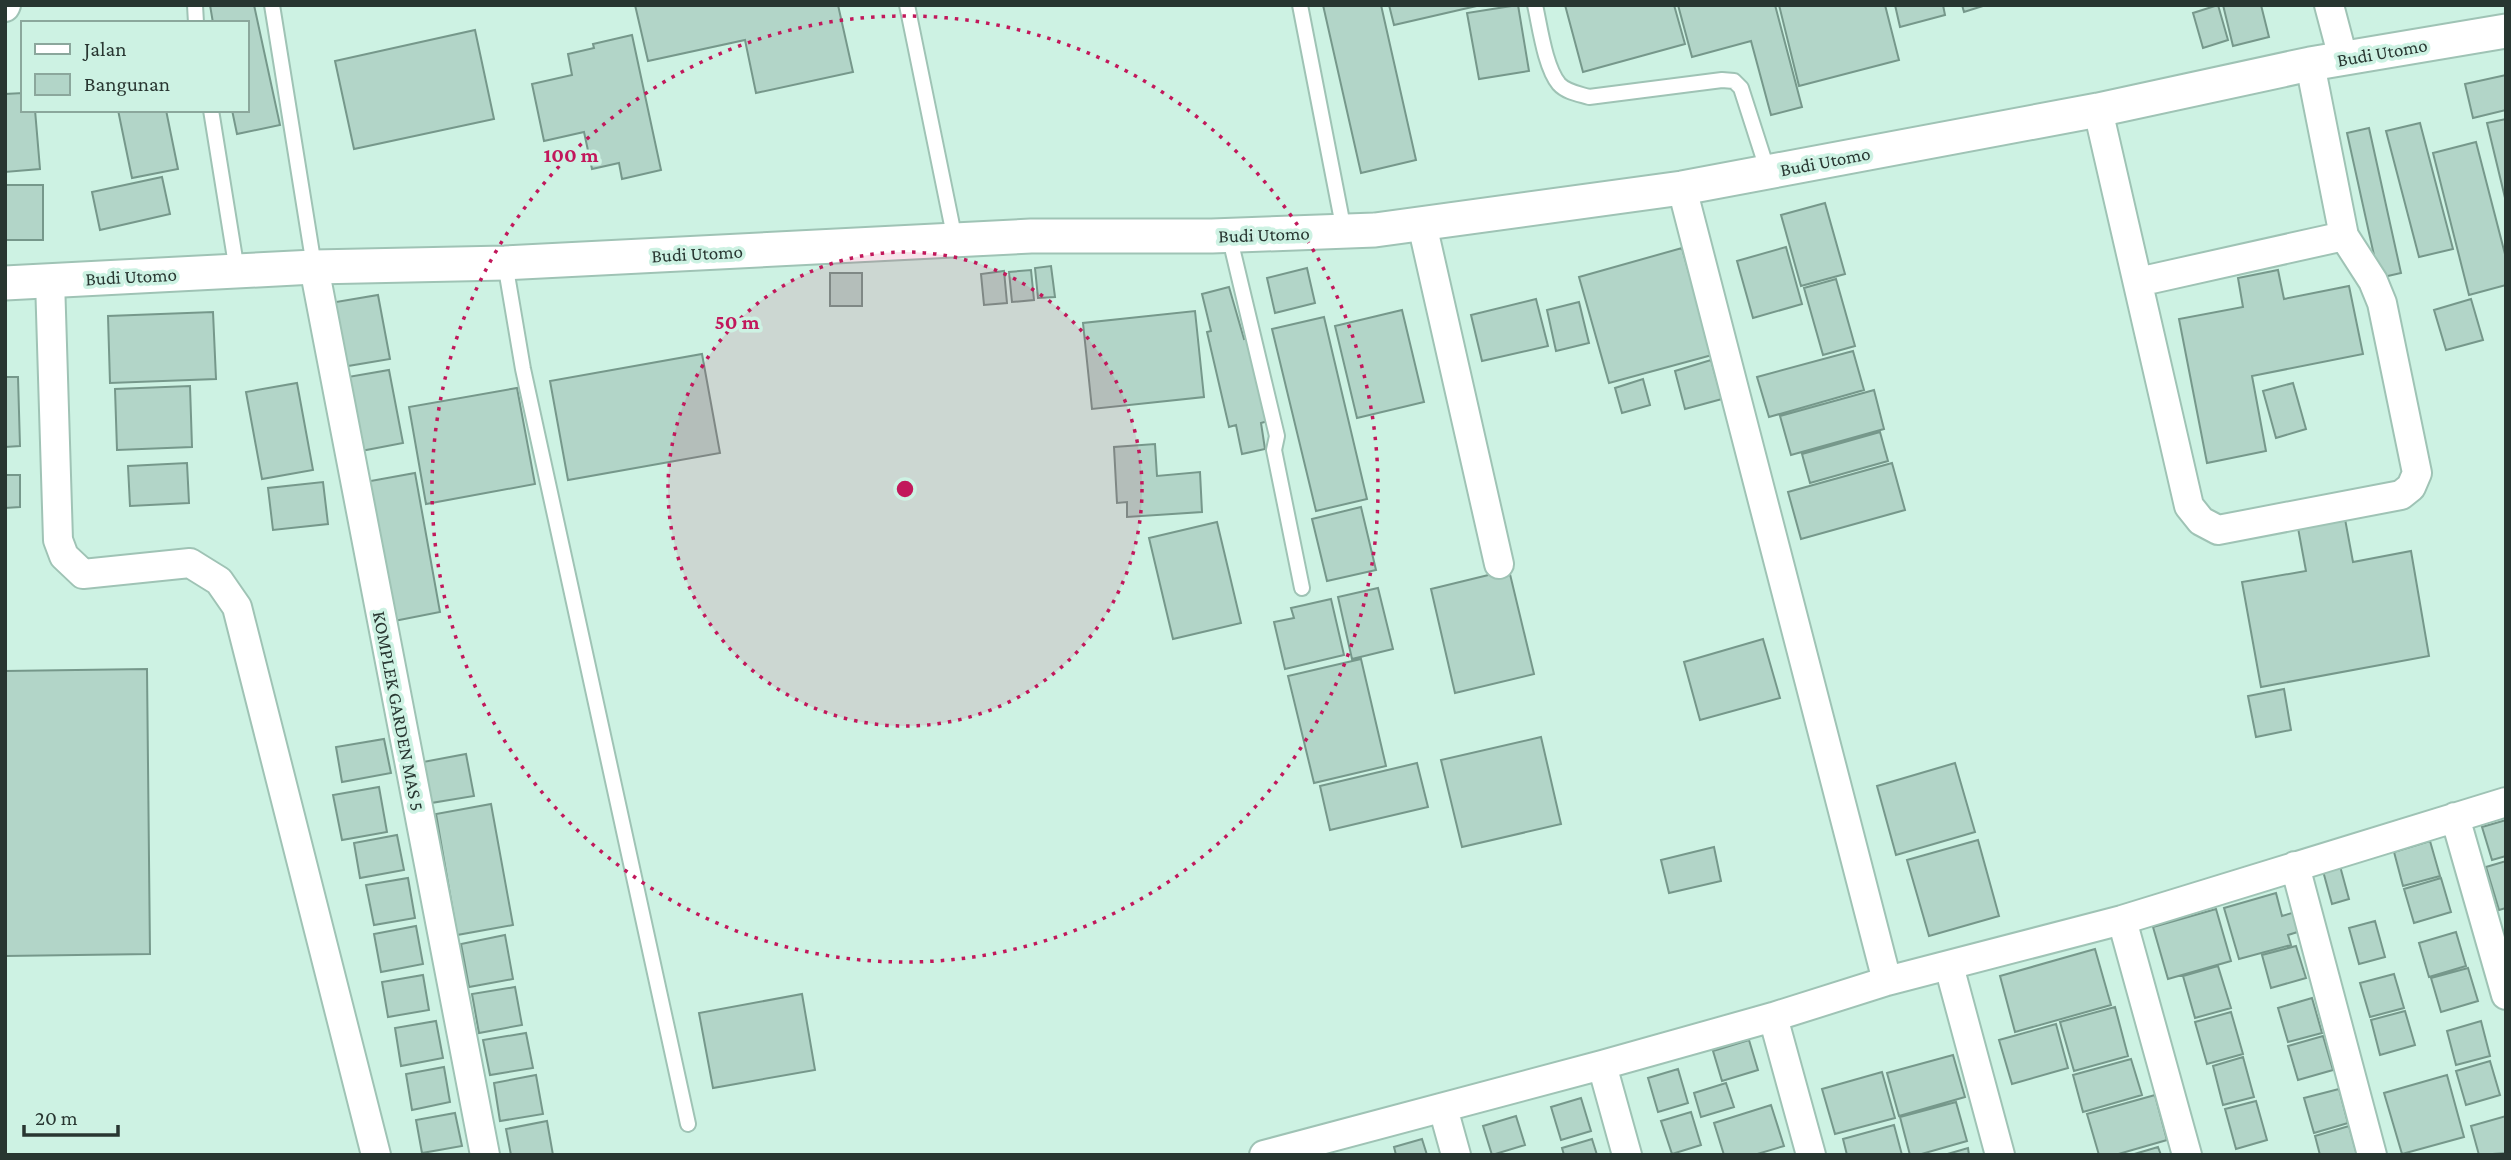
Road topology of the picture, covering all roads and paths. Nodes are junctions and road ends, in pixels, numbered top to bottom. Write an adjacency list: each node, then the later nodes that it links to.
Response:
1 (272, 5): 19 (lane)
2 (907, 5): 17 (lane)
3 (1300, 5): 14 (lane)
4 (1535, 5): 11 (lane)
5 (2329, 5): 7 (street)
6 (2506, 32): 7 (street, Budi Utomo)
7 (2343, 58): 8 (street, Budi Utomo)
8 (2310, 64): 9 (street, Budi Utomo); 16 (street)
9 (2098, 110): 11 (street, Budi Utomo); 22 (street)
10 (211, 112): 20 (lane)
11 (1768, 172): 12 (street, Budi Utomo)
12 (1682, 188): 13 (street, Budi Utomo); 31 (street)
13 (1422, 224): 14 (street, Budi Utomo); 24 (street)
14 (1344, 231): 15 (street, Budi Utomo)
15 (1229, 235): 17 (street, Budi Utomo); 25 (lane)
16 (2344, 236): 22 (street); 22 (street)
17 (954, 240): 18 (street, Budi Utomo)
18 (505, 263): 19 (street, Budi Utomo); 36 (lane)
19 (314, 267): 20 (street, Budi Utomo); 39 (street, KOMPLEK GARDEN MAS 5)
20 (237, 271): 21 (street, Budi Utomo)
21 (50, 280): 23 (street, Budi Utomo); 38 (street)
22 (2138, 282)
23 (5, 284)
24 (1499, 564)
25 (1302, 588)
26 (2506, 802): 27 (street)
27 (2455, 817): 28 (street); 32 (street)
28 (2295, 866): 29 (street); 45 (street)
29 (2122, 920): 30 (street); 44 (street)
30 (1949, 965): 31 (street); 43 (street)
31 (1887, 981): 33 (street)
32 (2506, 995)
33 (1773, 1017): 34 (street); 42 (street)
34 (1602, 1065): 35 (street); 41 (street)
35 (1443, 1108): 37 (street); 40 (street)
36 (688, 1124)
37 (1277, 1153)
38 (376, 1155)
39 (485, 1155)
40 (1456, 1155)
41 (1627, 1155)
42 (1811, 1155)
43 (2000, 1155)
44 (2187, 1155)
45 (2372, 1155)

